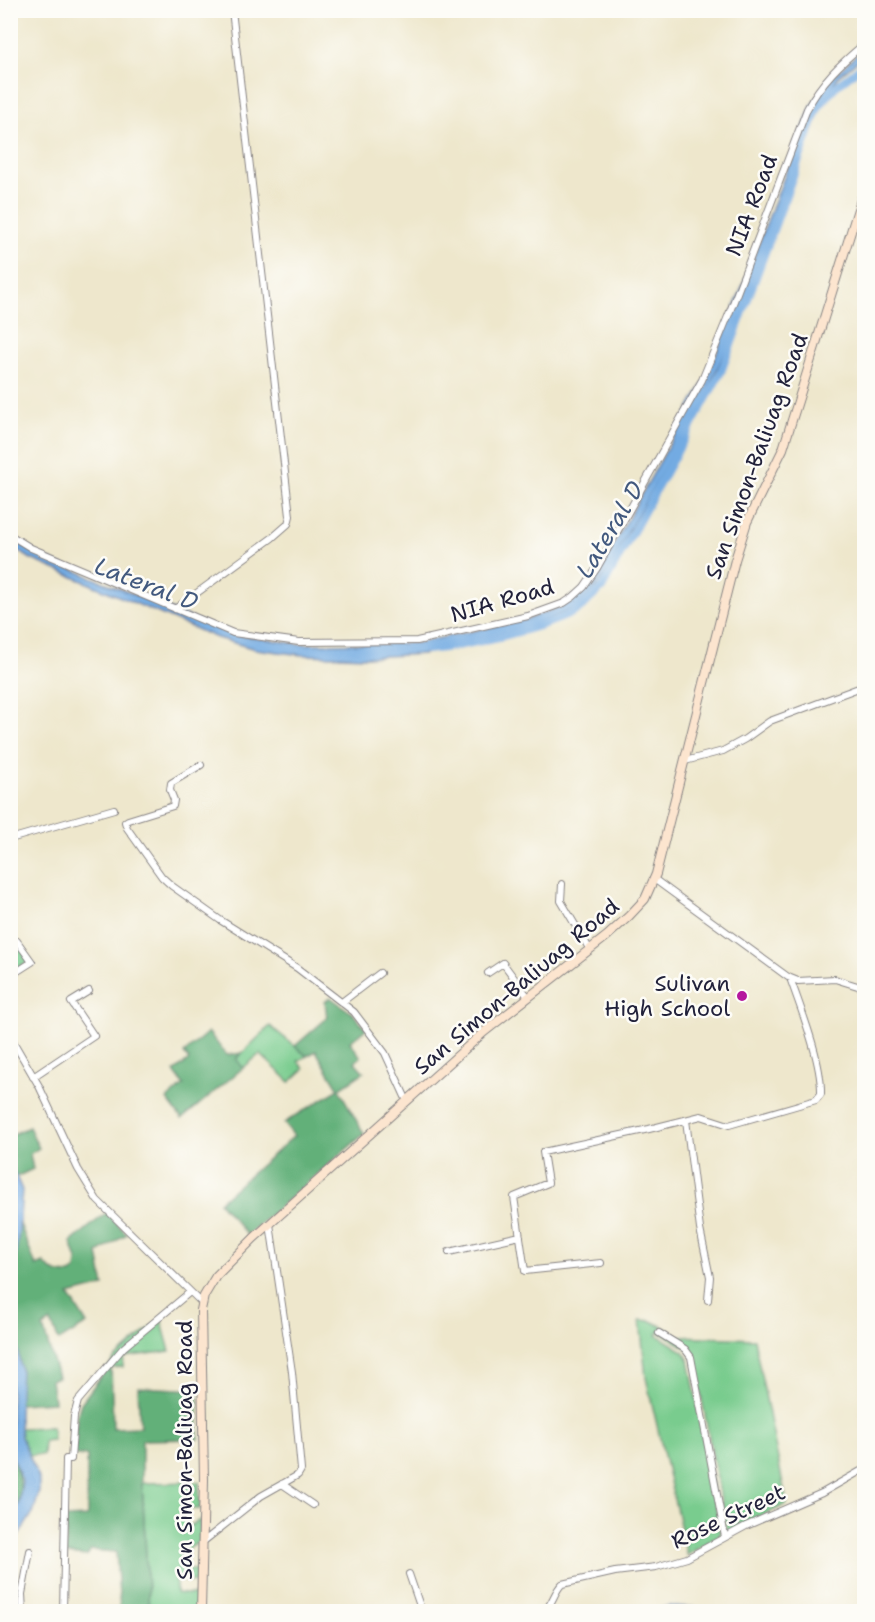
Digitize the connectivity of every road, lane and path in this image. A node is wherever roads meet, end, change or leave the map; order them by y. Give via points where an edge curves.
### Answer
1 (232, 10) edge
2 (864, 44) edge
3 (864, 190) edge
4 (10, 535) edge
5 (175, 609) junction
6 (864, 686) edge
7 (685, 760) junction
8 (201, 765) dead end
9 (114, 809) dead end
10 (10, 839) edge
11 (654, 879) junction
12 (562, 884) dead end
13 (17, 941) dead end
14 (590, 950) junction
15 (380, 973) dead end
16 (488, 973) dead end
17 (10, 976) edge
18 (790, 978) junction
19 (864, 988) edge
20 (89, 991) dead end
21 (528, 998) junction
22 (342, 1002) junction
23 (10, 1036) edge
24 (33, 1077) junction
25 (407, 1101) junction
26 (686, 1120) junction
27 (270, 1224) junction
28 (520, 1236) junction
29 (449, 1252) dead end
30 (601, 1263) dead end
31 (190, 1292) junction
32 (708, 1300) dead end
33 (203, 1304) junction
34 (659, 1334) dead end
35 (864, 1469) edge
36 (282, 1484) junction
37 (313, 1505) dead end
38 (725, 1537) junction
39 (204, 1541) junction
40 (30, 1551) dead end
41 (409, 1574) dead end
42 (23, 1611) edge
43 (63, 1611) edge
44 (201, 1611) edge
45 (422, 1611) edge
46 (544, 1611) edge

1 - 5 street via 290,516 288,524 272,538
2 - 5 street, NIA Road via 836,68 807,109 702,380 597,568 573,597 528,616 417,641 309,642 264,638 233,633
3 - 7 main road, San Simon-Baliuag Road via 783,449 747,522 735,560
4 - 5 street, NIA Road via 31,548
6 - 7 street via 770,721 723,751
7 - 11 main road, San Simon-Baliuag Road
8 - 22 street via 171,783 172,806 128,820 127,828 172,886
9 - 10 street
11 - 14 main road, San Simon-Baliuag Road via 645,899
11 - 18 street
12 - 14 street via 561,901
13 - 17 street via 32,962
14 - 21 main road, San Simon-Baliuag Road
15 - 22 street
16 - 21 street via 503,963
18 - 19 street via 835,979
18 - 26 street via 819,1073 819,1097 729,1125 701,1116
20 - 24 street via 71,1002 94,1036
21 - 25 main road, San Simon-Baliuag Road
22 - 25 street via 381,1047
23 - 24 street
24 - 31 street via 97,1200
25 - 27 main road, San Simon-Baliuag Road
26 - 28 street via 543,1152 548,1183 514,1197
26 - 32 street via 710,1277
27 - 33 main road, San Simon-Baliuag Road via 216,1276
27 - 36 street via 301,1463 298,1475
28 - 29 street
28 - 30 street via 525,1271
31 - 33 street
31 - 43 street via 123,1348 78,1401 71,1459 66,1459
33 - 39 main road, San Simon-Baliuag Road
34 - 38 street via 691,1357
35 - 38 street, Rose Street via 822,1493
36 - 37 street
36 - 39 street
38 - 46 street, Rose Street via 687,1558 656,1567 562,1584
39 - 44 main road, San Simon-Baliuag Road
40 - 42 street
41 - 45 street

